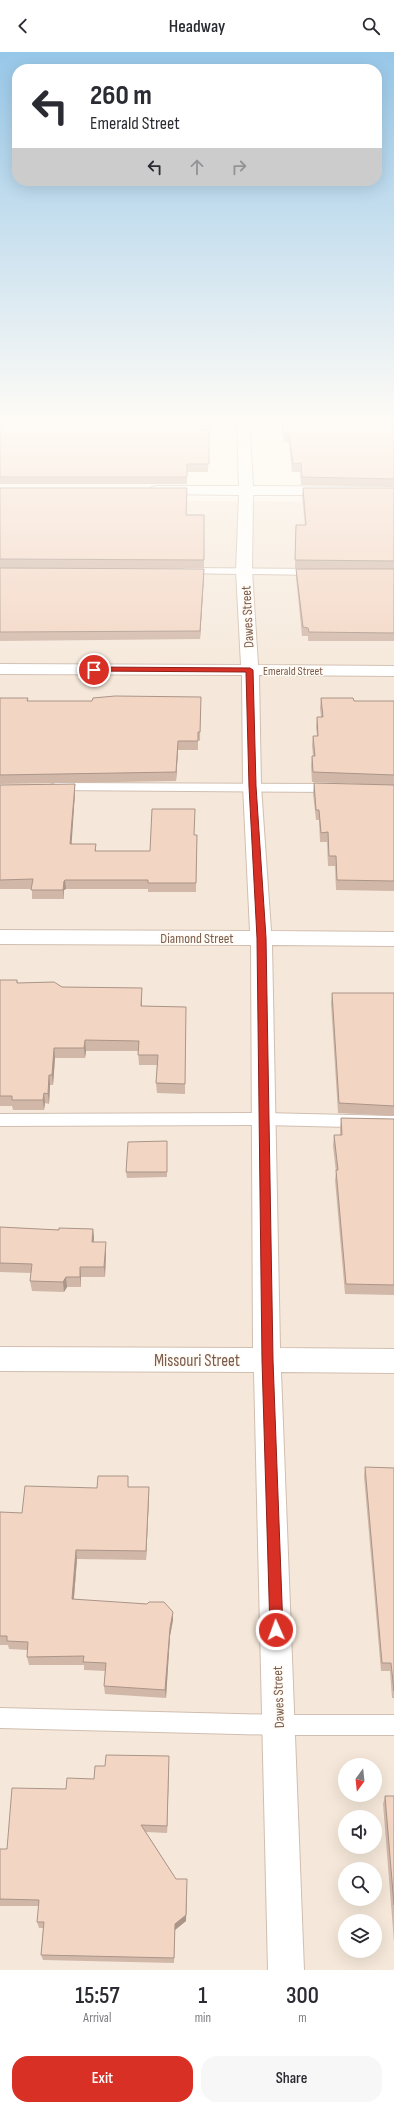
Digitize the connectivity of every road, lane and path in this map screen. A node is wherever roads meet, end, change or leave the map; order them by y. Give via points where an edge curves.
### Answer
1 (246, 506) edge
2 (173, 571) edge
3 (244, 571) junction
4 (323, 572) edge
5 (0, 669) edge
6 (250, 670) junction
7 (394, 671) edge
8 (252, 786) junction
9 (47, 788) edge
10 (347, 788) edge
11 (0, 937) edge
12 (261, 938) junction
13 (394, 939) edge
14 (263, 1119) junction
15 (0, 1120) edge
16 (394, 1122) edge
17 (0, 1359) edge
18 (267, 1360) junction
19 (394, 1361) edge
20 (0, 1718) edge
21 (279, 1725) junction
22 (394, 1725) edge
23 (286, 1970) edge

1 - 3 street, Dawes Street
2 - 3 lane
3 - 4 lane
3 - 6 street, Dawes Street
5 - 6 street, Emerald Street
6 - 7 street, Emerald Street
6 - 8 street, Dawes Street
8 - 9 lane
8 - 10 lane
8 - 12 street, Dawes Street
11 - 12 street, Diamond Street
12 - 13 street, Diamond Street
12 - 14 street, Dawes Street
14 - 15 lane
14 - 16 lane
14 - 18 street, Dawes Street
17 - 18 street, Missouri Street
18 - 19 street, Missouri Street
18 - 21 street, Dawes Street
20 - 21 lane
21 - 22 lane
21 - 23 street, Dawes Street

